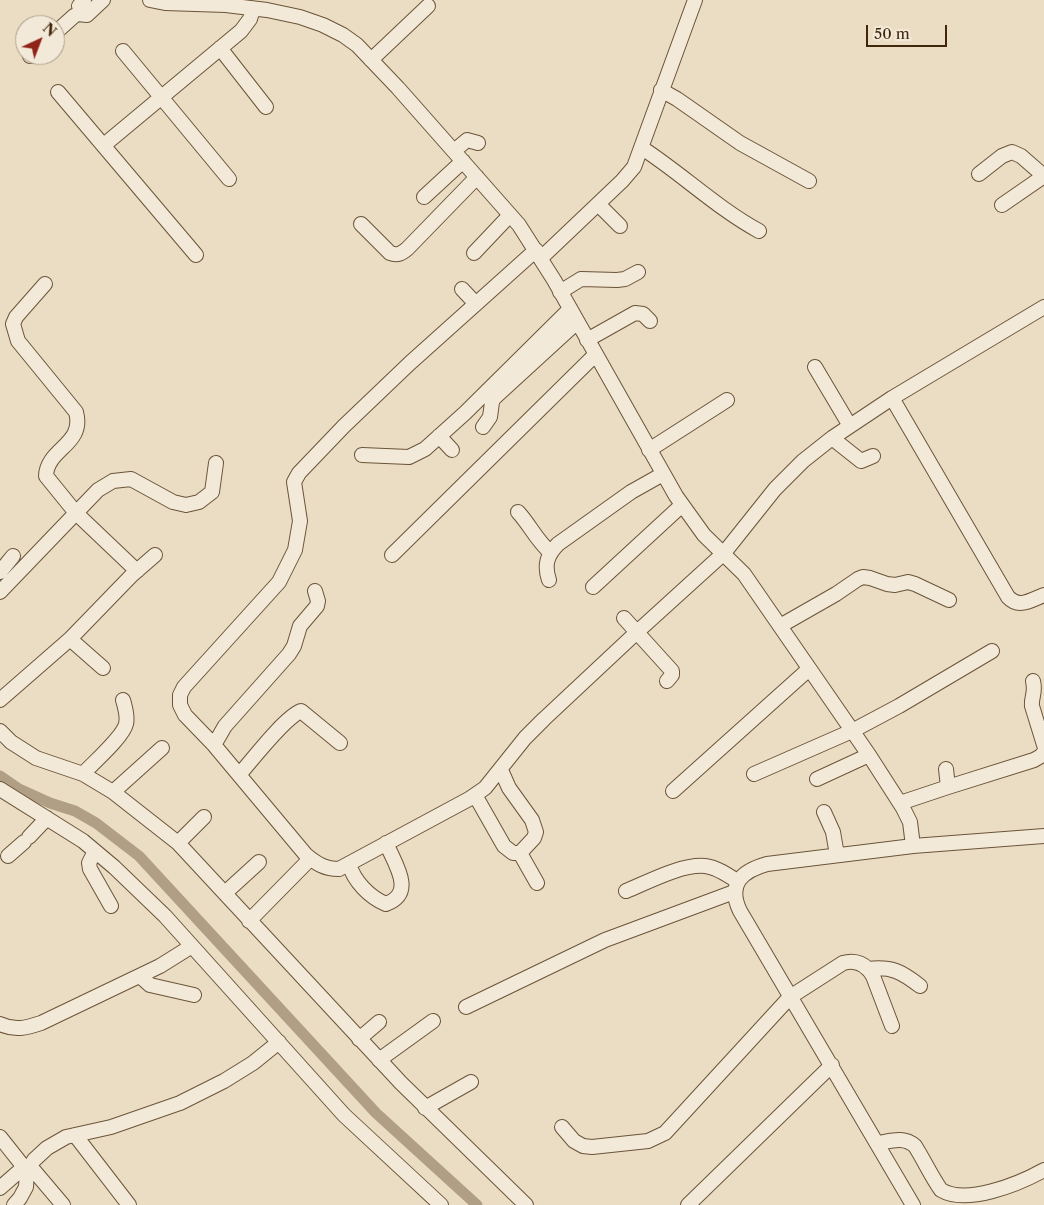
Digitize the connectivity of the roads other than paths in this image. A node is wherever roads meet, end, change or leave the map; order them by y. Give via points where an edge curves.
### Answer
1 (103, 0) edge
2 (150, 0) edge
3 (695, 0) edge
4 (428, 6) dead end
5 (253, 9) junction
6 (65, 24) edge
7 (220, 48) junction
8 (123, 51) dead end
9 (371, 60) junction
10 (661, 90) junction
11 (58, 92) dead end
12 (162, 97) junction
13 (266, 107) dead end
14 (478, 143) dead end
15 (104, 145) junction
16 (642, 148) junction
17 (458, 156) junction
18 (979, 174) dead end
19 (477, 177) junction
20 (229, 179) dead end
21 (809, 181) dead end
22 (424, 196) dead end
23 (598, 204) junction
24 (1002, 205) dead end
25 (510, 215) junction
26 (362, 224) dead end
27 (620, 226) dead end
28 (759, 231) dead end
29 (474, 253) dead end
30 (538, 254) junction
31 (196, 255) dead end
32 (638, 272) dead end
33 (45, 284) dead end
34 (462, 289) dead end
35 (560, 292) junction
36 (476, 304) junction
37 (1044, 307) edge
38 (574, 316) junction
39 (650, 321) dead end
40 (587, 340) junction
41 (595, 355) junction
42 (815, 367) dead end
43 (892, 398) junction
44 (727, 400) dead end
45 (850, 426) junction
46 (483, 427) dead end
47 (439, 436) junction
48 (832, 438) junction
49 (452, 450) dead end
50 (649, 450) junction
51 (362, 455) dead end
52 (873, 456) dead end
53 (216, 463) dead end
54 (663, 474) junction
55 (682, 505) junction
56 (76, 512) junction
57 (518, 512) dead end
58 (551, 552) junction
59 (724, 553) junction
60 (155, 555) dead end
61 (392, 555) dead end
62 (13, 556) dead end
63 (137, 571) junction
64 (0, 572) edge
65 (549, 580) dead end
66 (593, 586) dead end
67 (315, 591) dead end
68 (0, 592) edge
69 (1044, 595) edge
70 (948, 600) dead end
71 (624, 618) dead end
72 (780, 626) junction
73 (637, 632) junction
74 (70, 638) junction
75 (992, 651) dead end
76 (103, 668) dead end
77 (809, 669) junction
78 (667, 681) dead end
79 (1033, 681) dead end
80 (0, 700) edge
81 (123, 700) dead end
82 (0, 731) edge
83 (852, 731) junction
84 (340, 743) dead end
85 (214, 745) junction
86 (1044, 745) edge
87 (162, 748) dead end
88 (1044, 752) edge
89 (869, 755) junction
90 (946, 769) dead end
91 (501, 770) junction
92 (83, 774) junction
93 (239, 774) junction
94 (754, 774) dead end
95 (818, 779) dead end
96 (948, 787) junction
97 (0, 789) edge
98 (673, 790) dead end
99 (113, 792) junction
100 (475, 795) junction
101 (900, 804) junction
102 (824, 812) dead end
103 (204, 816) dead end
104 (47, 818) junction
105 (1044, 836) edge
106 (178, 843) junction
107 (386, 843) junction
108 (913, 846) junction
109 (95, 851) junction
110 (520, 853) junction
111 (837, 855) junction
112 (8, 856) dead end
113 (310, 859) junction
114 (259, 862) dead end
115 (348, 864) junction
116 (537, 883) dead end
117 (736, 886) junction
118 (626, 891) dead end
119 (224, 893) junction
120 (111, 906) dead end
121 (249, 921) junction
122 (192, 946) junction
123 (868, 969) junction
124 (140, 976) junction
125 (920, 986) dead end
126 (194, 995) dead end
127 (790, 997) junction
128 (466, 1007) dead end
129 (380, 1022) dead end
130 (433, 1022) dead end
131 (0, 1024) edge
132 (892, 1026) dead end
133 (359, 1038) junction
134 (279, 1042) junction
135 (379, 1060) junction
136 (832, 1065) junction
137 (471, 1082) dead end
138 (425, 1108) junction
139 (562, 1127) dead end
140 (75, 1135) junction
141 (0, 1137) edge
142 (878, 1143) junction
143 (27, 1168) junction
144 (1044, 1170) edge
145 (0, 1188) edge
146 (14, 1205) edge
147 (63, 1205) edge
148 (129, 1205) edge
149 (441, 1205) edge
150 (526, 1205) edge
151 (688, 1205) edge
152 (914, 1205) edge

1 - 6 street via 87,15 78,14
2 - 5 street
3 - 10 street
4 - 9 street
5 - 7 street via 246,26
5 - 9 street via 300,17 322,25 357,45
7 - 12 street
7 - 13 street
8 - 12 street
9 - 17 street
10 - 16 street
10 - 21 street via 740,142
11 - 15 street
12 - 15 street
12 - 20 street
14 - 17 street via 467,140
15 - 31 street
16 - 23 street via 629,174
16 - 28 street
17 - 19 street
17 - 22 street
18 - 24 street via 1012,152 1044,176
19 - 25 street
19 - 26 street via 400,254 390,253
23 - 27 street
23 - 30 street
25 - 29 street
25 - 30 street
30 - 35 street
30 - 36 street
32 - 35 street via 617,280 580,279
33 - 56 street via 12,324 18,341 76,412 78,419 72,439 48,463 46,476
34 - 36 street
35 - 38 street
36 - 85 street via 344,426 299,473 294,482 300,521 295,550 279,582 180,695 185,715
37 - 43 street
38 - 40 street
38 - 46 street via 494,398 490,417
38 - 47 street
39 - 40 street via 635,313
40 - 41 street
41 - 50 street
41 - 61 street
42 - 45 street
43 - 45 street
43 - 69 street via 1008,597 1023,604
44 - 50 street
45 - 48 street
47 - 49 street
47 - 51 street via 425,449 409,457
48 - 52 street via 861,461
48 - 59 street via 803,461
50 - 54 street
53 - 56 street via 212,492 199,502 186,505 173,502 130,480 113,481 98,490
54 - 55 street
54 - 58 street via 631,492
55 - 59 street via 704,535
55 - 66 street
56 - 63 street
56 - 68 street
57 - 58 street
58 - 65 street via 546,565
59 - 72 street via 744,574
59 - 73 street
60 - 63 street
62 - 64 street
63 - 74 street
67 - 85 street via 317,606 300,626 289,654 225,726
70 - 72 street via 908,582 895,585 863,577
71 - 73 street
72 - 77 street
73 - 78 street via 672,671
73 - 91 street via 525,738
74 - 76 street
74 - 80 street
75 - 83 street
77 - 83 street
77 - 98 street
79 - 86 street via 1032,706
81 - 92 street via 126,726
82 - 92 street via 36,758
83 - 89 street
83 - 94 street
84 - 93 street via 301,711 291,717
85 - 93 street
87 - 99 street
88 - 96 street via 1034,760
89 - 95 street
89 - 101 street
90 - 96 street
91 - 100 street
91 - 110 street via 536,832
92 - 99 street
93 - 113 street
96 - 101 street
97 - 104 street
99 - 106 street
100 - 107 street
100 - 110 street via 504,846
101 - 108 street via 910,822
102 - 111 street via 833,832
103 - 106 street
104 - 109 street
104 - 112 street
105 - 108 street
106 - 119 street
107 - 115 street
107 - 115 street via 403,882 402,890 392,902 386,904 376,900 351,873
108 - 111 street
109 - 120 street via 89,863 90,869
109 - 122 street via 165,916
110 - 116 street
111 - 117 street via 767,864 751,871
113 - 115 street via 328,869 339,869
113 - 121 street
114 - 119 street
117 - 118 street via 706,866 675,871
117 - 127 street via 736,904
117 - 128 street via 605,940
119 - 121 street
121 - 133 street
122 - 124 street
122 - 134 street
123 - 125 street via 899,971
123 - 127 street via 858,962 843,963
123 - 132 street
124 - 126 street via 150,985
124 - 131 street via 42,1023 22,1029
127 - 136 street
127 - 139 street via 665,1133 648,1141 592,1147 574,1141
129 - 133 street
130 - 135 street
133 - 135 street
134 - 140 street via 224,1081 180,1103
134 - 149 street via 344,1115
135 - 138 street
136 - 142 street
136 - 151 street
137 - 138 street
138 - 150 street
140 - 143 street via 46,1148
140 - 148 street
141 - 143 street
142 - 144 street via 910,1141 941,1190 963,1204 976,1204 996,1197
142 - 152 street
143 - 145 street
143 - 146 street via 26,1187
143 - 147 street

